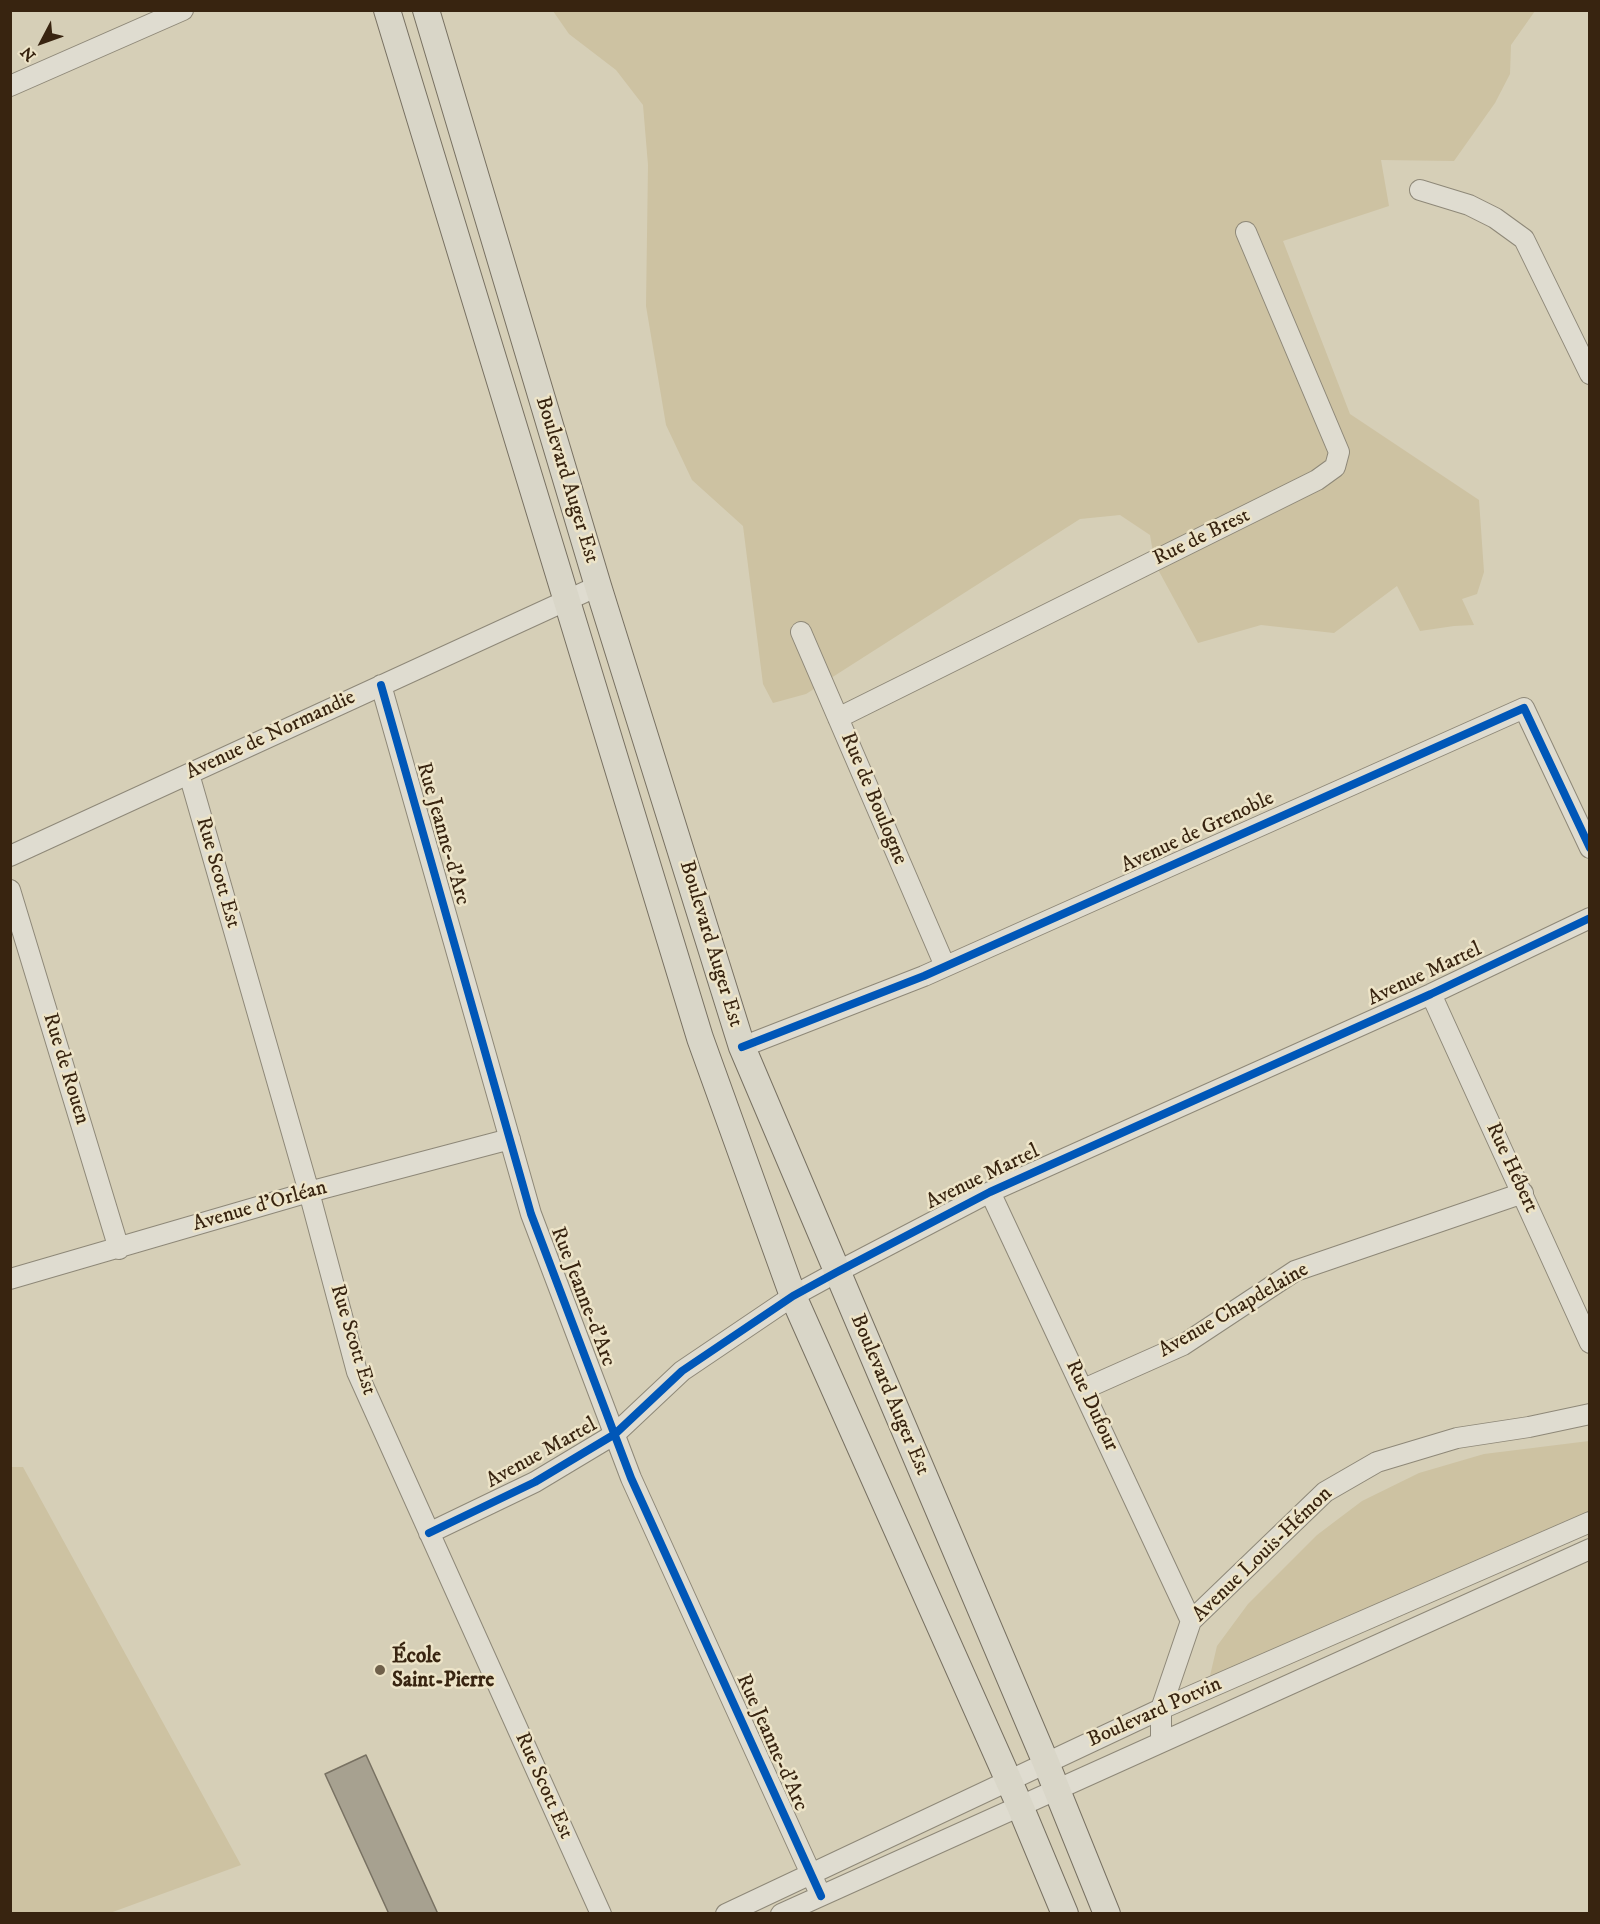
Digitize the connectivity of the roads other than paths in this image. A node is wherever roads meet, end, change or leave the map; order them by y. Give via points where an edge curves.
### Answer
1 (183, 10) edge
2 (387, 10) edge
3 (426, 10) edge
4 (10, 86) edge
5 (1420, 190) dead end
6 (1246, 232) dead end
7 (1590, 374) edge
8 (598, 586) junction
9 (565, 599) junction
10 (801, 632) dead end
11 (381, 685) junction
12 (838, 718) junction
13 (189, 774) junction
14 (1590, 848) edge
15 (10, 856) edge
16 (10, 890) edge
17 (1590, 918) edge
18 (945, 966) junction
19 (1431, 994) junction
20 (742, 1047) junction
21 (510, 1139) junction
22 (309, 1192) junction
23 (990, 1192) junction
24 (1523, 1193) junction
25 (119, 1249) junction
26 (837, 1272) junction
27 (10, 1279) edge
28 (793, 1296) junction
29 (1590, 1343) edge
30 (1084, 1389) junction
31 (1590, 1414) edge
32 (615, 1434) junction
33 (1590, 1522) edge
34 (429, 1533) junction
35 (1590, 1549) edge
36 (1448, 1584) junction
37 (1459, 1608) junction
38 (1191, 1621) junction
39 (1161, 1709) junction
40 (1161, 1742) junction
41 (1046, 1763) junction
42 (1008, 1781) junction
43 (1056, 1790) junction
44 (1020, 1806) junction
45 (812, 1875) junction
46 (821, 1896) junction
47 (601, 1914) edge
48 (726, 1914) edge
49 (782, 1914) edge
50 (1065, 1914) edge
51 (1107, 1914) edge

1 - 4 street
2 - 9 main road, Boulevard Auger Est
3 - 8 main road, Boulevard Auger Est
5 - 7 street via 1469,205 1524,239
6 - 12 street, Rue de Brest via 1339,452 1335,467 1317,480
8 - 9 street, Avenue de Normandie
8 - 20 main road, Boulevard Auger Est
9 - 11 street, Avenue de Normandie
9 - 28 main road, Boulevard Auger Est via 700,1038
10 - 12 street, Rue de Boulogne
11 - 13 street, Avenue de Normandie
11 - 21 street, Rue Jeanne-d'Arc
12 - 18 street, Rue de Boulogne
13 - 15 street, Avenue de Normandie
13 - 22 street, Rue Scott Est
14 - 18 street, Avenue de Grenoble via 1524,708
16 - 25 street, Rue de Rouen
17 - 19 street, Avenue Martel
18 - 20 street, Avenue de Grenoble
19 - 23 street, Avenue Martel
19 - 24 street, Rue Hébert
20 - 26 main road, Boulevard Auger Est
21 - 22 street, Avenue d'Orléan
21 - 32 street, Rue Jeanne-d'Arc via 531,1214
22 - 25 street, Avenue d'Orléan
22 - 34 street, Rue Scott Est via 357,1372
23 - 26 street, Avenue Martel
23 - 30 street, Rue Dufour
24 - 29 street, Rue Hébert
24 - 30 street, Avenue Chapdelaine via 1295,1270 1183,1345
25 - 27 street, Avenue d'Orléan
26 - 28 street, Avenue Martel
26 - 41 main road, Boulevard Auger Est
28 - 32 street, Avenue Martel via 682,1371
28 - 42 main road, Boulevard Auger Est
30 - 38 street, Rue Dufour
31 - 38 street, Avenue Louis-Hémon via 1457,1438 1377,1462 1325,1492
32 - 34 street, Avenue Martel via 535,1482
32 - 45 street, Rue Jeanne-d'Arc via 631,1478
33 - 36 street, Boulevard Potvin
34 - 47 street, Rue Scott Est
35 - 37 street, Boulevard Potvin
36 - 37 street
36 - 39 street, Boulevard Potvin
37 - 40 street, Boulevard Potvin
38 - 39 street, Avenue Louis-Hémon
39 - 40 street, Avenue Louis-Hémon
39 - 41 street, Boulevard Potvin
40 - 43 street, Boulevard Potvin
41 - 42 street, Boulevard Potvin
41 - 43 main road, Boulevard Auger Est
42 - 44 main road, Boulevard Auger Est
42 - 45 street, Boulevard Potvin
43 - 44 street, Boulevard Potvin
43 - 51 main road, Boulevard Auger Est
44 - 46 street, Boulevard Potvin
44 - 50 main road, Boulevard Auger Est
45 - 46 street, Rue Jeanne-d'Arc
45 - 48 street, Boulevard Potvin
46 - 49 street, Boulevard Potvin

